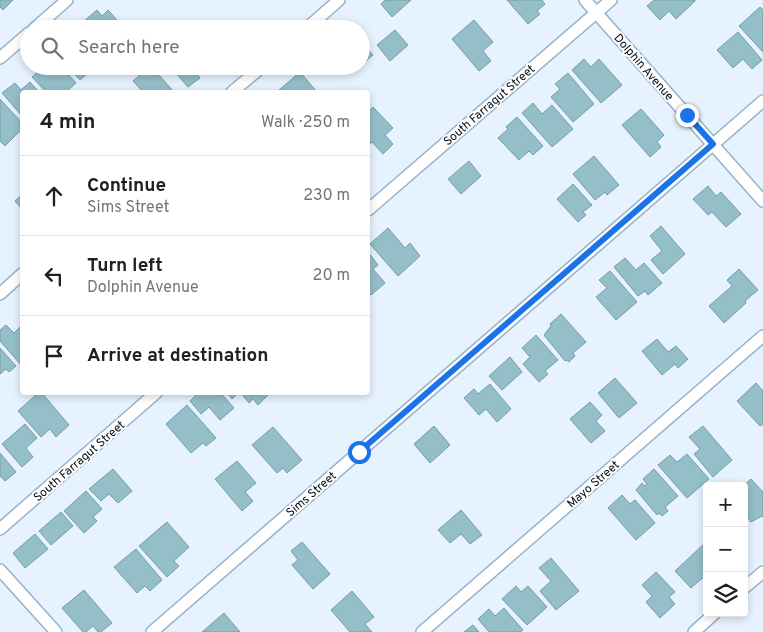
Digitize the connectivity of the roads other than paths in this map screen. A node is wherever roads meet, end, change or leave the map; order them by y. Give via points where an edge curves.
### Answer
1 (67, 0) edge
2 (339, 0) edge
3 (585, 0) edge
4 (610, 0) edge
5 (596, 12) junction
6 (44, 20) edge
7 (316, 20) edge
8 (20, 41) edge
9 (0, 58) edge
10 (252, 75) edge
11 (234, 90) edge
12 (763, 101) edge
13 (713, 144) junction
14 (763, 201) edge
15 (370, 208) edge
16 (20, 276) edge
17 (0, 294) edge
18 (763, 336) edge
19 (154, 395) edge
20 (0, 529) edge
21 (0, 570) edge
22 (763, 572) edge
23 (748, 585) edge
24 (711, 617) edge
25 (56, 632) edge
26 (152, 632) edge
27 (422, 632) edge
28 (694, 632) edge

1 - 6 street
2 - 7 street
3 - 5 street, Dolphin Avenue
4 - 5 street, South Farragut Street
5 - 13 street, Dolphin Avenue
5 - 15 street, South Farragut Street
8 - 9 street
10 - 11 street
12 - 13 street, Sims Street
13 - 14 street, Dolphin Avenue
13 - 26 street, Sims Street
16 - 17 street
18 - 27 street, Mayo Street
19 - 20 street, South Farragut Street
21 - 25 street
22 - 23 street
24 - 28 street

